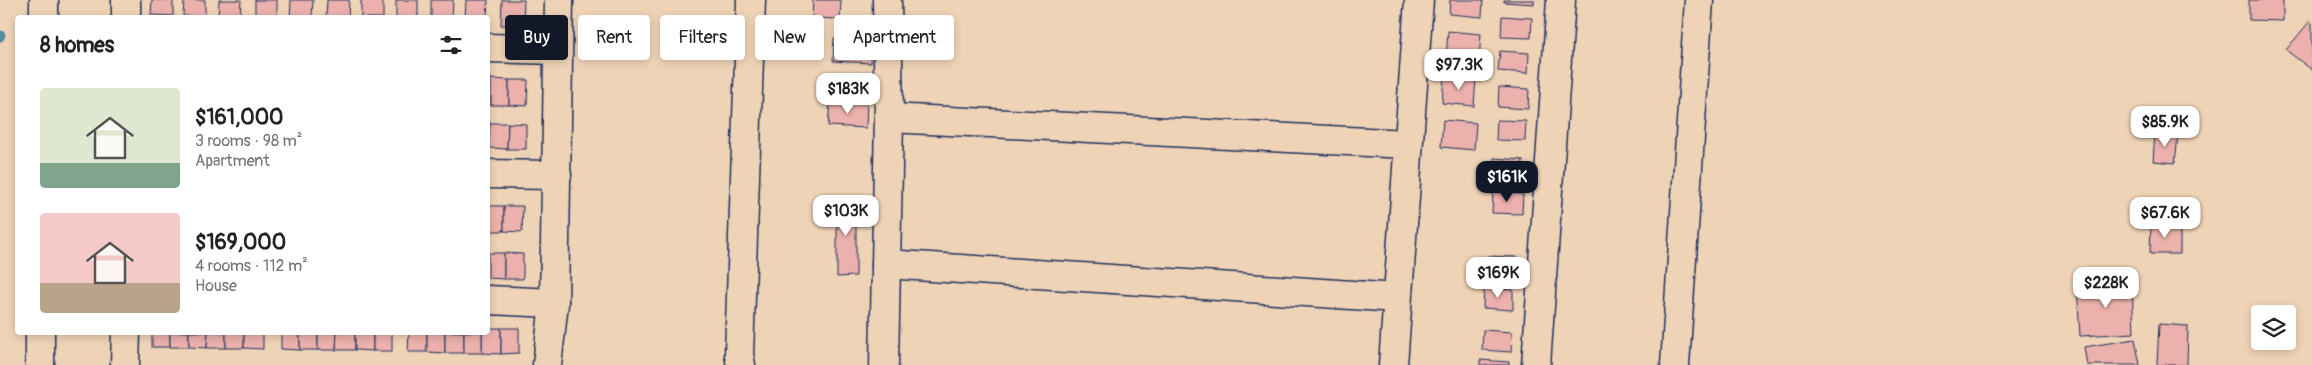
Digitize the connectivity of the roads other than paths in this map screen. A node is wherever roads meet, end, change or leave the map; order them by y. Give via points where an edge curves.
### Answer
1 (44, 0) edge
2 (126, 0) edge
3 (559, 0) edge
4 (750, 0) edge
5 (887, 0) edge
6 (1419, 0) edge
7 (1561, 0) edge
8 (1699, 0) edge
9 (44, 15) edge
10 (126, 15) edge
11 (558, 15) edge
12 (490, 48) edge
13 (505, 48) edge
14 (557, 60) edge
15 (889, 118) junction
16 (1407, 144) junction
17 (490, 174) edge
18 (557, 175) junction
19 (886, 264) junction
20 (1397, 298) junction
21 (490, 300) edge
22 (554, 303) junction
23 (40, 335) edge
24 (126, 335) edge
25 (40, 365) edge
26 (125, 365) edge
27 (547, 365) edge
28 (741, 365) edge
29 (884, 365) edge
30 (1393, 365) edge
31 (1536, 365) edge
32 (1675, 365) edge

1 - 9 street
2 - 10 street
3 - 11 street
4 - 28 street
5 - 15 street
6 - 16 street
7 - 31 street
8 - 32 street
12 - 13 street
14 - 18 street
15 - 16 street
15 - 19 street
16 - 20 street
17 - 18 street
18 - 22 street
19 - 20 street
19 - 29 street
20 - 30 street
21 - 22 street
22 - 27 street
23 - 25 street
24 - 26 street

